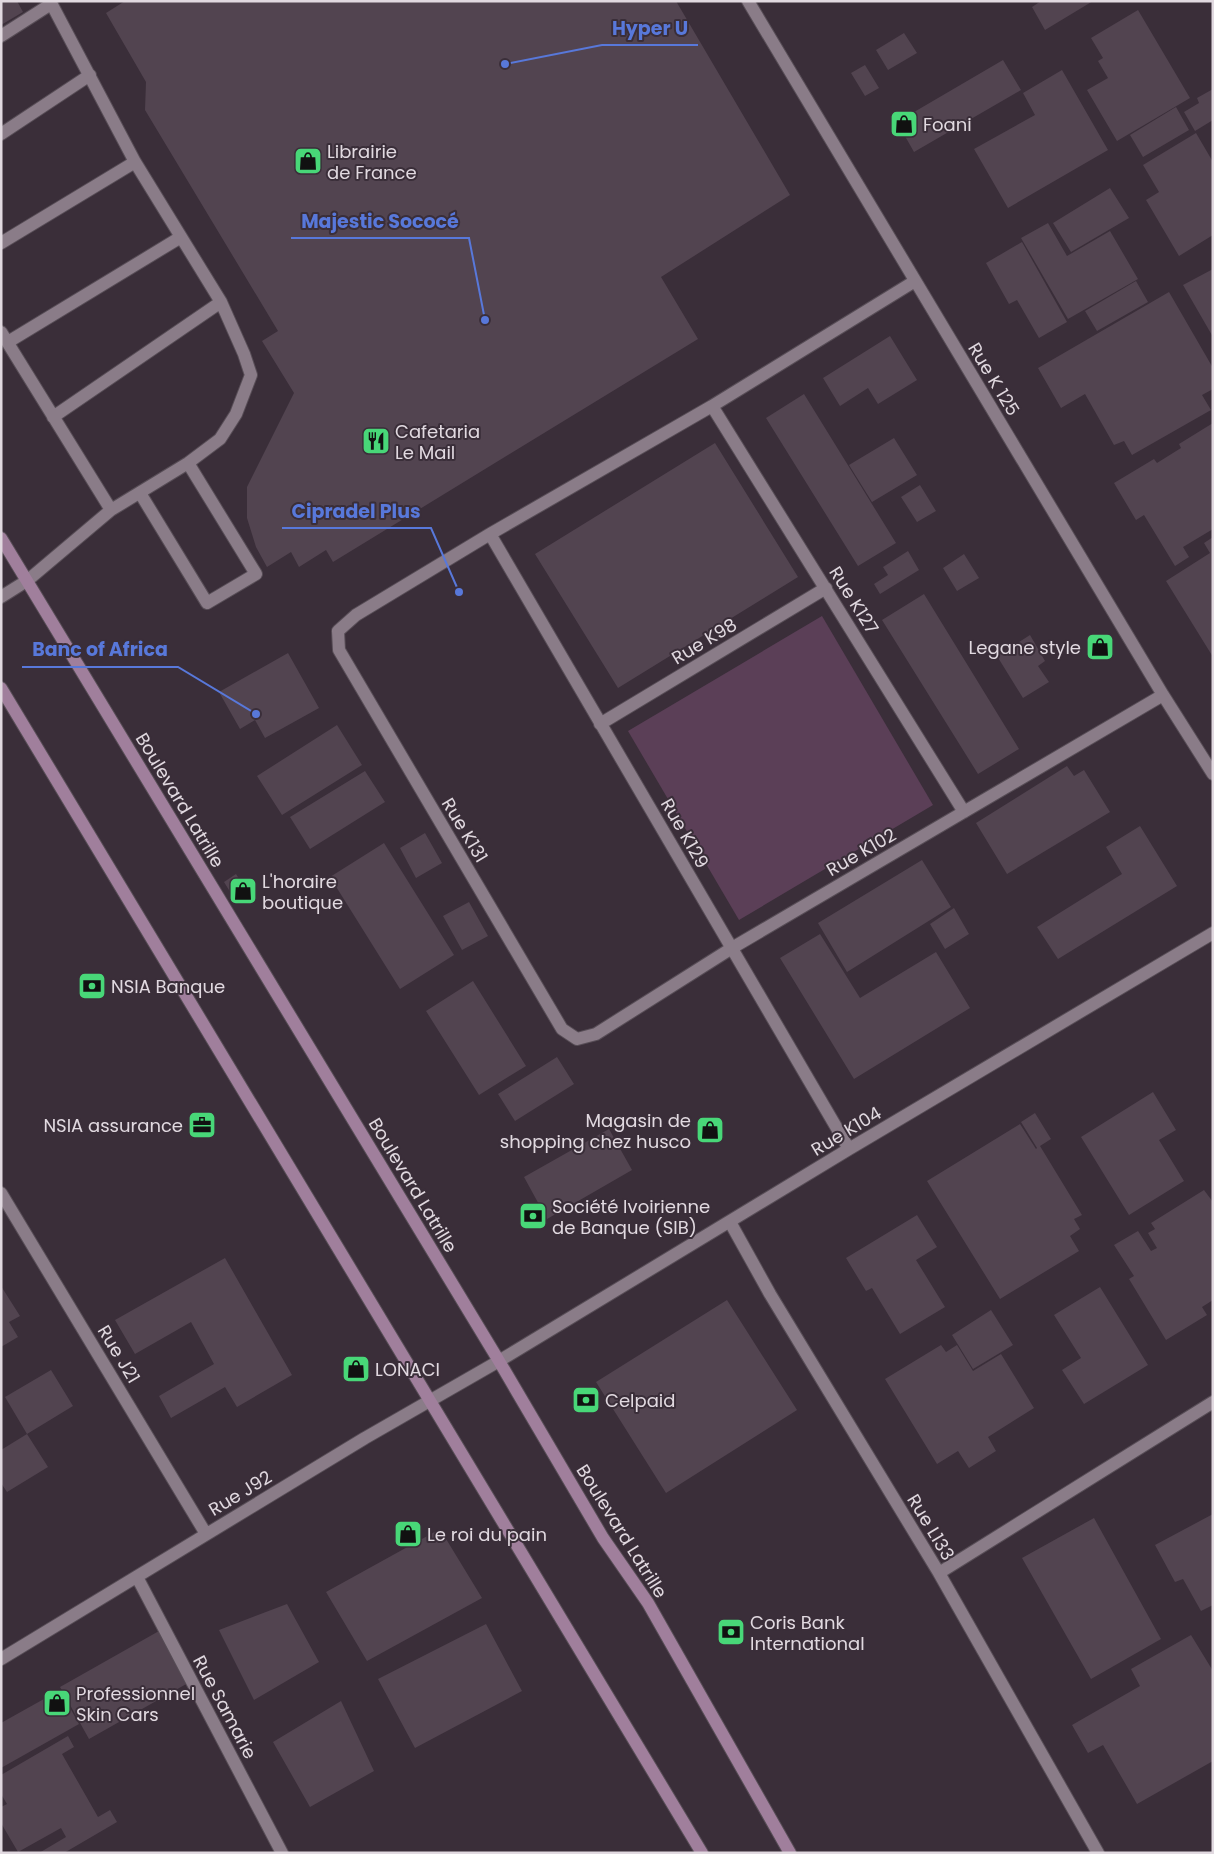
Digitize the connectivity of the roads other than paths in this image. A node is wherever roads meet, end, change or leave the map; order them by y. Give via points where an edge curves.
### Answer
1 (748, 1) edge
2 (50, 3) edge
3 (1, 36) edge
4 (90, 76) junction
5 (1, 134) edge
6 (135, 162) junction
7 (181, 236) junction
8 (1, 243) edge
9 (915, 281) junction
10 (221, 302) junction
11 (4, 337) edge
12 (712, 406) junction
13 (53, 417) junction
14 (188, 463) junction
15 (140, 493) junction
16 (111, 510) junction
17 (490, 534) junction
18 (1, 538) edge
19 (28, 580) junction
20 (826, 588) junction
21 (1, 597) edge
22 (1, 688) edge
23 (1163, 695) junction
24 (600, 724) junction
25 (1213, 774) edge
26 (964, 812) junction
27 (1213, 933) edge
28 (732, 948) junction
29 (577, 1039) joint
30 (849, 1149) junction
31 (1, 1193) edge
32 (730, 1222) junction
33 (499, 1362) junction
34 (430, 1402) junction
35 (1213, 1402) edge
36 (206, 1534) junction
37 (939, 1574) junction
38 (137, 1577) junction
39 (1, 1659) edge
40 (282, 1853) edge
41 (702, 1853) edge
42 (790, 1853) edge
43 (1098, 1853) edge

1 - 9 street, Rue K 125
2 - 3 street
2 - 4 street
4 - 5 street
4 - 6 street
6 - 7 street
6 - 8 street
7 - 10 street
7 - 11 street
9 - 12 street
9 - 23 street, Rue K 125
10 - 13 street
10 - 14 street via 251,375 236,414 220,439
11 - 13 street
12 - 17 street
12 - 20 street, Rue K127
13 - 16 street
14 - 15 street
14 - 15 street via 256,574 207,603
15 - 16 street
16 - 19 street
17 - 24 street, Rue K129
17 - 29 street, Rue K131 via 356,615 338,631 339,650 562,1029
18 - 19 main road, Boulevard Latrille
19 - 21 street
19 - 33 main road, Boulevard Latrille
20 - 24 street, Rue K98
20 - 26 street, Rue K127
22 - 34 main road
23 - 25 street, Rue K 125
23 - 26 street, Rue K102
24 - 28 street, Rue K129
26 - 28 street, Rue K102
27 - 30 street, Rue K104
28 - 29 street, Rue K102 via 596,1034
28 - 30 street, Rue K129
30 - 32 street, Rue K104
31 - 36 street, Rue J21
32 - 33 street, Rue K104
32 - 37 street, Rue L133
33 - 34 street, Rue J92
33 - 42 main road, Boulevard Latrille via 603,1538 648,1603
34 - 36 street, Rue J92
34 - 41 main road
35 - 37 street
36 - 38 street, Rue J92
37 - 43 street, Rue L133
38 - 39 street, Rue J92
38 - 40 street, Rue Samarie

